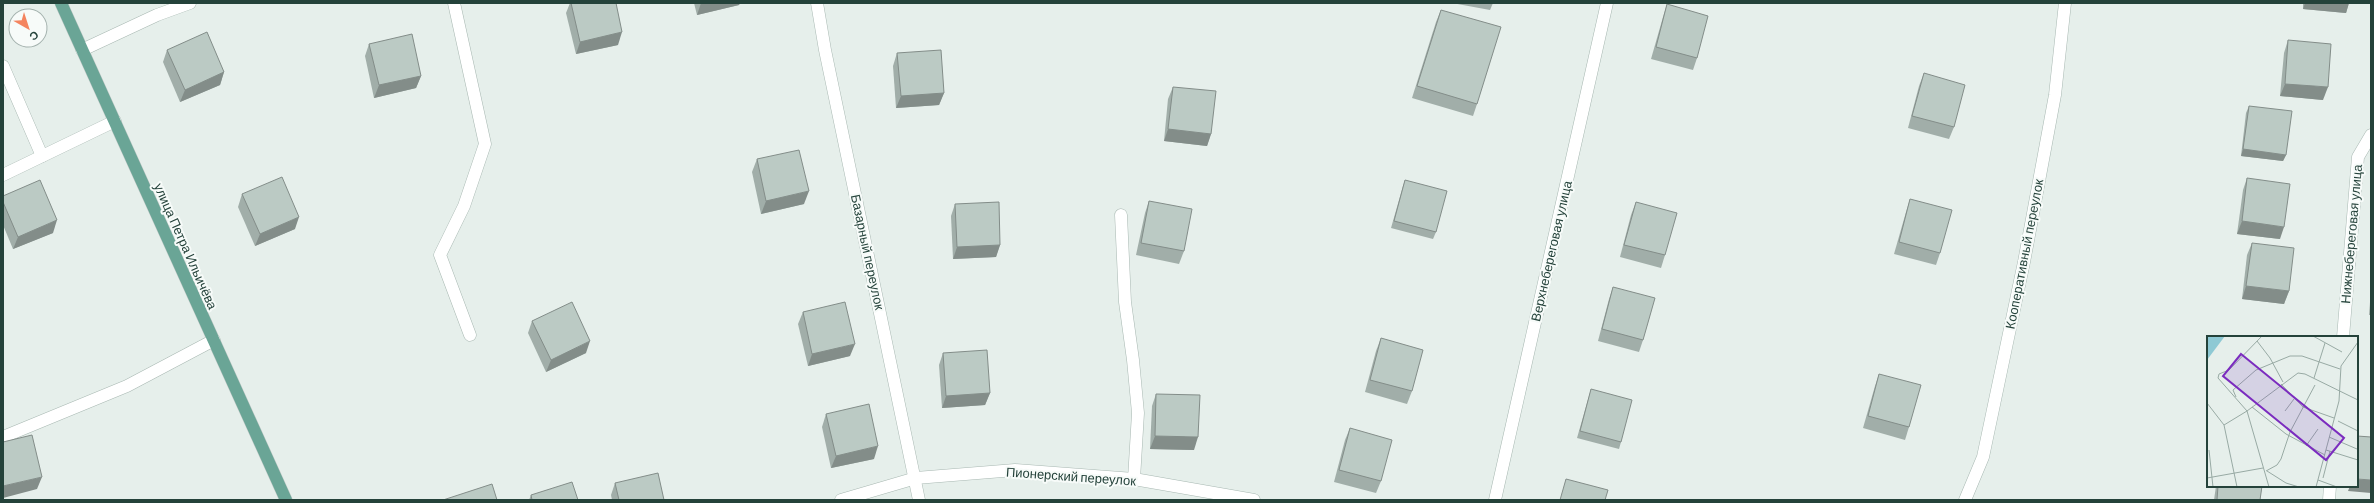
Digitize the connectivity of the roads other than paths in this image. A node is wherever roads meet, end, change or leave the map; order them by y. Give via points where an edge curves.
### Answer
1 (61, 3) edge
2 (190, 3) edge
3 (454, 3) edge
4 (817, 3) edge
5 (1607, 3) edge
6 (2065, 3) edge
7 (82, 50) junction
8 (3, 66) edge
9 (115, 121) junction
10 (2371, 135) edge
11 (42, 156) junction
12 (3, 175) edge
13 (1120, 215) dead end
14 (470, 335) dead end
15 (2343, 336) edge
16 (214, 340) junction
17 (3, 437) edge
18 (916, 478) junction
19 (1134, 479) junction
20 (2330, 487) edge
21 (286, 500) edge
22 (841, 500) edge
23 (920, 500) edge
24 (1254, 500) edge
25 (1495, 500) edge
26 (1965, 500) edge
27 (2329, 500) edge

1 - 7 main road, улица Петра Ильичёва
2 - 7 street via 157,15
3 - 14 street via 485,144 464,206 440,255
4 - 18 street, Базарный переулок
5 - 25 street, Верхнебереговая улица
6 - 26 street, Кооперативный переулок via 2055,95 2024,262 1983,458
7 - 9 main road, улица Петра Ильичёва
8 - 11 street
9 - 11 street
9 - 16 main road, улица Петра Ильичёва
10 - 15 street, Нижнебереговая улица via 2358,157
11 - 12 street
13 - 19 street via 1125,302 1138,413
16 - 17 street via 127,386
16 - 21 main road, улица Петра Ильичёва
18 - 19 street, Пионерский переулок via 1015,470
18 - 22 street, Пионерский переулок
18 - 23 street, Базарный переулок
19 - 24 street, Пионерский переулок
20 - 27 street

